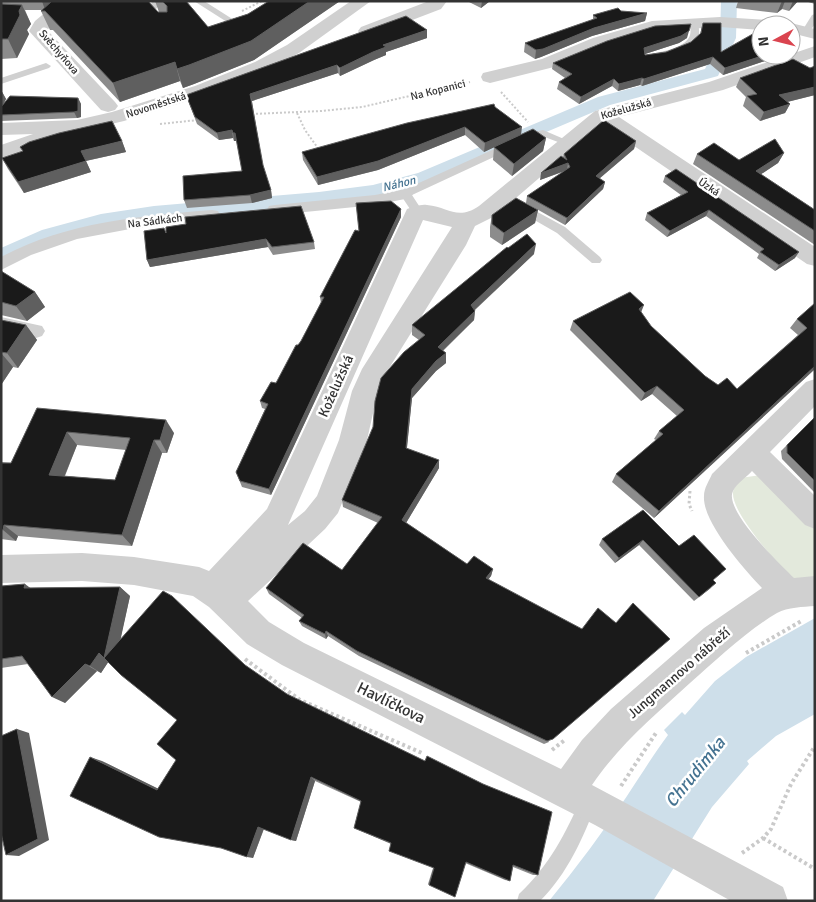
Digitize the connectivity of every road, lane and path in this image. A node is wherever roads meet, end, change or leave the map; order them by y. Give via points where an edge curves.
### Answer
1 (69, 1) edge
2 (158, 1) edge
3 (198, 1) edge
4 (363, 1) edge
5 (437, 3) edge
6 (39, 21) junction
7 (694, 23) junction
8 (751, 24) edge
9 (241, 27) edge
10 (168, 28) edge
11 (20, 32) edge
12 (349, 38) edge
13 (301, 44) junction
14 (327, 46) edge
15 (815, 51) edge
16 (646, 58) edge
17 (46, 66) dead end
18 (490, 77) junction
19 (1, 81) edge
20 (108, 106) dead end
21 (297, 113) junction
22 (245, 115) edge
23 (602, 115) junction
24 (202, 120) edge
25 (157, 124) dead end
26 (530, 124) dead end
27 (1, 128) edge
28 (52, 128) junction
29 (566, 142) junction
30 (1, 152) edge
31 (321, 152) edge
32 (503, 197) junction
33 (411, 203) junction
34 (256, 211) edge
35 (230, 213) edge
36 (466, 221) junction
37 (815, 258) edge
38 (596, 260) dead end
39 (1, 264) edge
40 (1, 324) edge
41 (36, 331) dead end
42 (815, 389) edge
43 (752, 452) junction
44 (694, 485) edge
45 (815, 516) edge
46 (696, 517) dead end
47 (1, 569) edge
48 (219, 596) junction
49 (803, 601) edge
50 (743, 654) dead end
51 (660, 727) dead end
52 (571, 735) edge
53 (815, 746) edge
54 (547, 751) edge
55 (594, 805) junction
56 (815, 869) edge
57 (526, 901) edge
58 (769, 901) edge

1 - 6 street, Svěchyňova
2 - 10 lane via 152,12
3 - 9 lane
4 - 13 street, Novoměstská
5 - 12 street
6 - 11 street
6 - 20 street, Svěchyňova
7 - 8 street
7 - 16 lane via 691,42
7 - 18 street via 646,28 594,43 548,63
13 - 14 street
13 - 28 street, Novoměstská via 261,66 194,93 110,119
15 - 23 street, Koželužská via 725,83
17 - 19 lane
18 - 21 path, Na Kopanici via 383,104
18 - 26 path
21 - 22 path, Na Kopanici
21 - 31 path
23 - 29 street, Koželužská
23 - 37 street, Úzká
24 - 25 path
27 - 28 street, Novoměstská
28 - 30 street via 39,139
29 - 32 street, Koželužská
29 - 33 lane via 542,133 534,135
32 - 36 street, Koželužská via 479,216
32 - 38 lane via 562,230
33 - 34 street via 375,200
33 - 36 street via 426,212 454,221
33 - 48 street, Koželužská via 412,218 277,518
35 - 39 street, Na Sádkách via 97,229 28,250
36 - 48 street, Koželužská via 458,239 375,370 328,504 315,520
40 - 41 street
42 - 43 street
43 - 45 street
43 - 49 street via 722,483 718,501 731,528
44 - 46 path via 689,504
47 - 48 street, Havlíčkova via 82,567 134,571 199,582
48 - 55 street, Havlíčkova via 258,633 293,654
49 - 50 path
49 - 55 street, Jungmannovo nábřeží via 768,601 757,608 715,639 605,740 586,762
51 - 55 path via 616,792
52 - 54 path
53 - 56 path via 791,784 771,830 763,838
55 - 57 lane via 561,861
55 - 58 street, Havlíčkova

